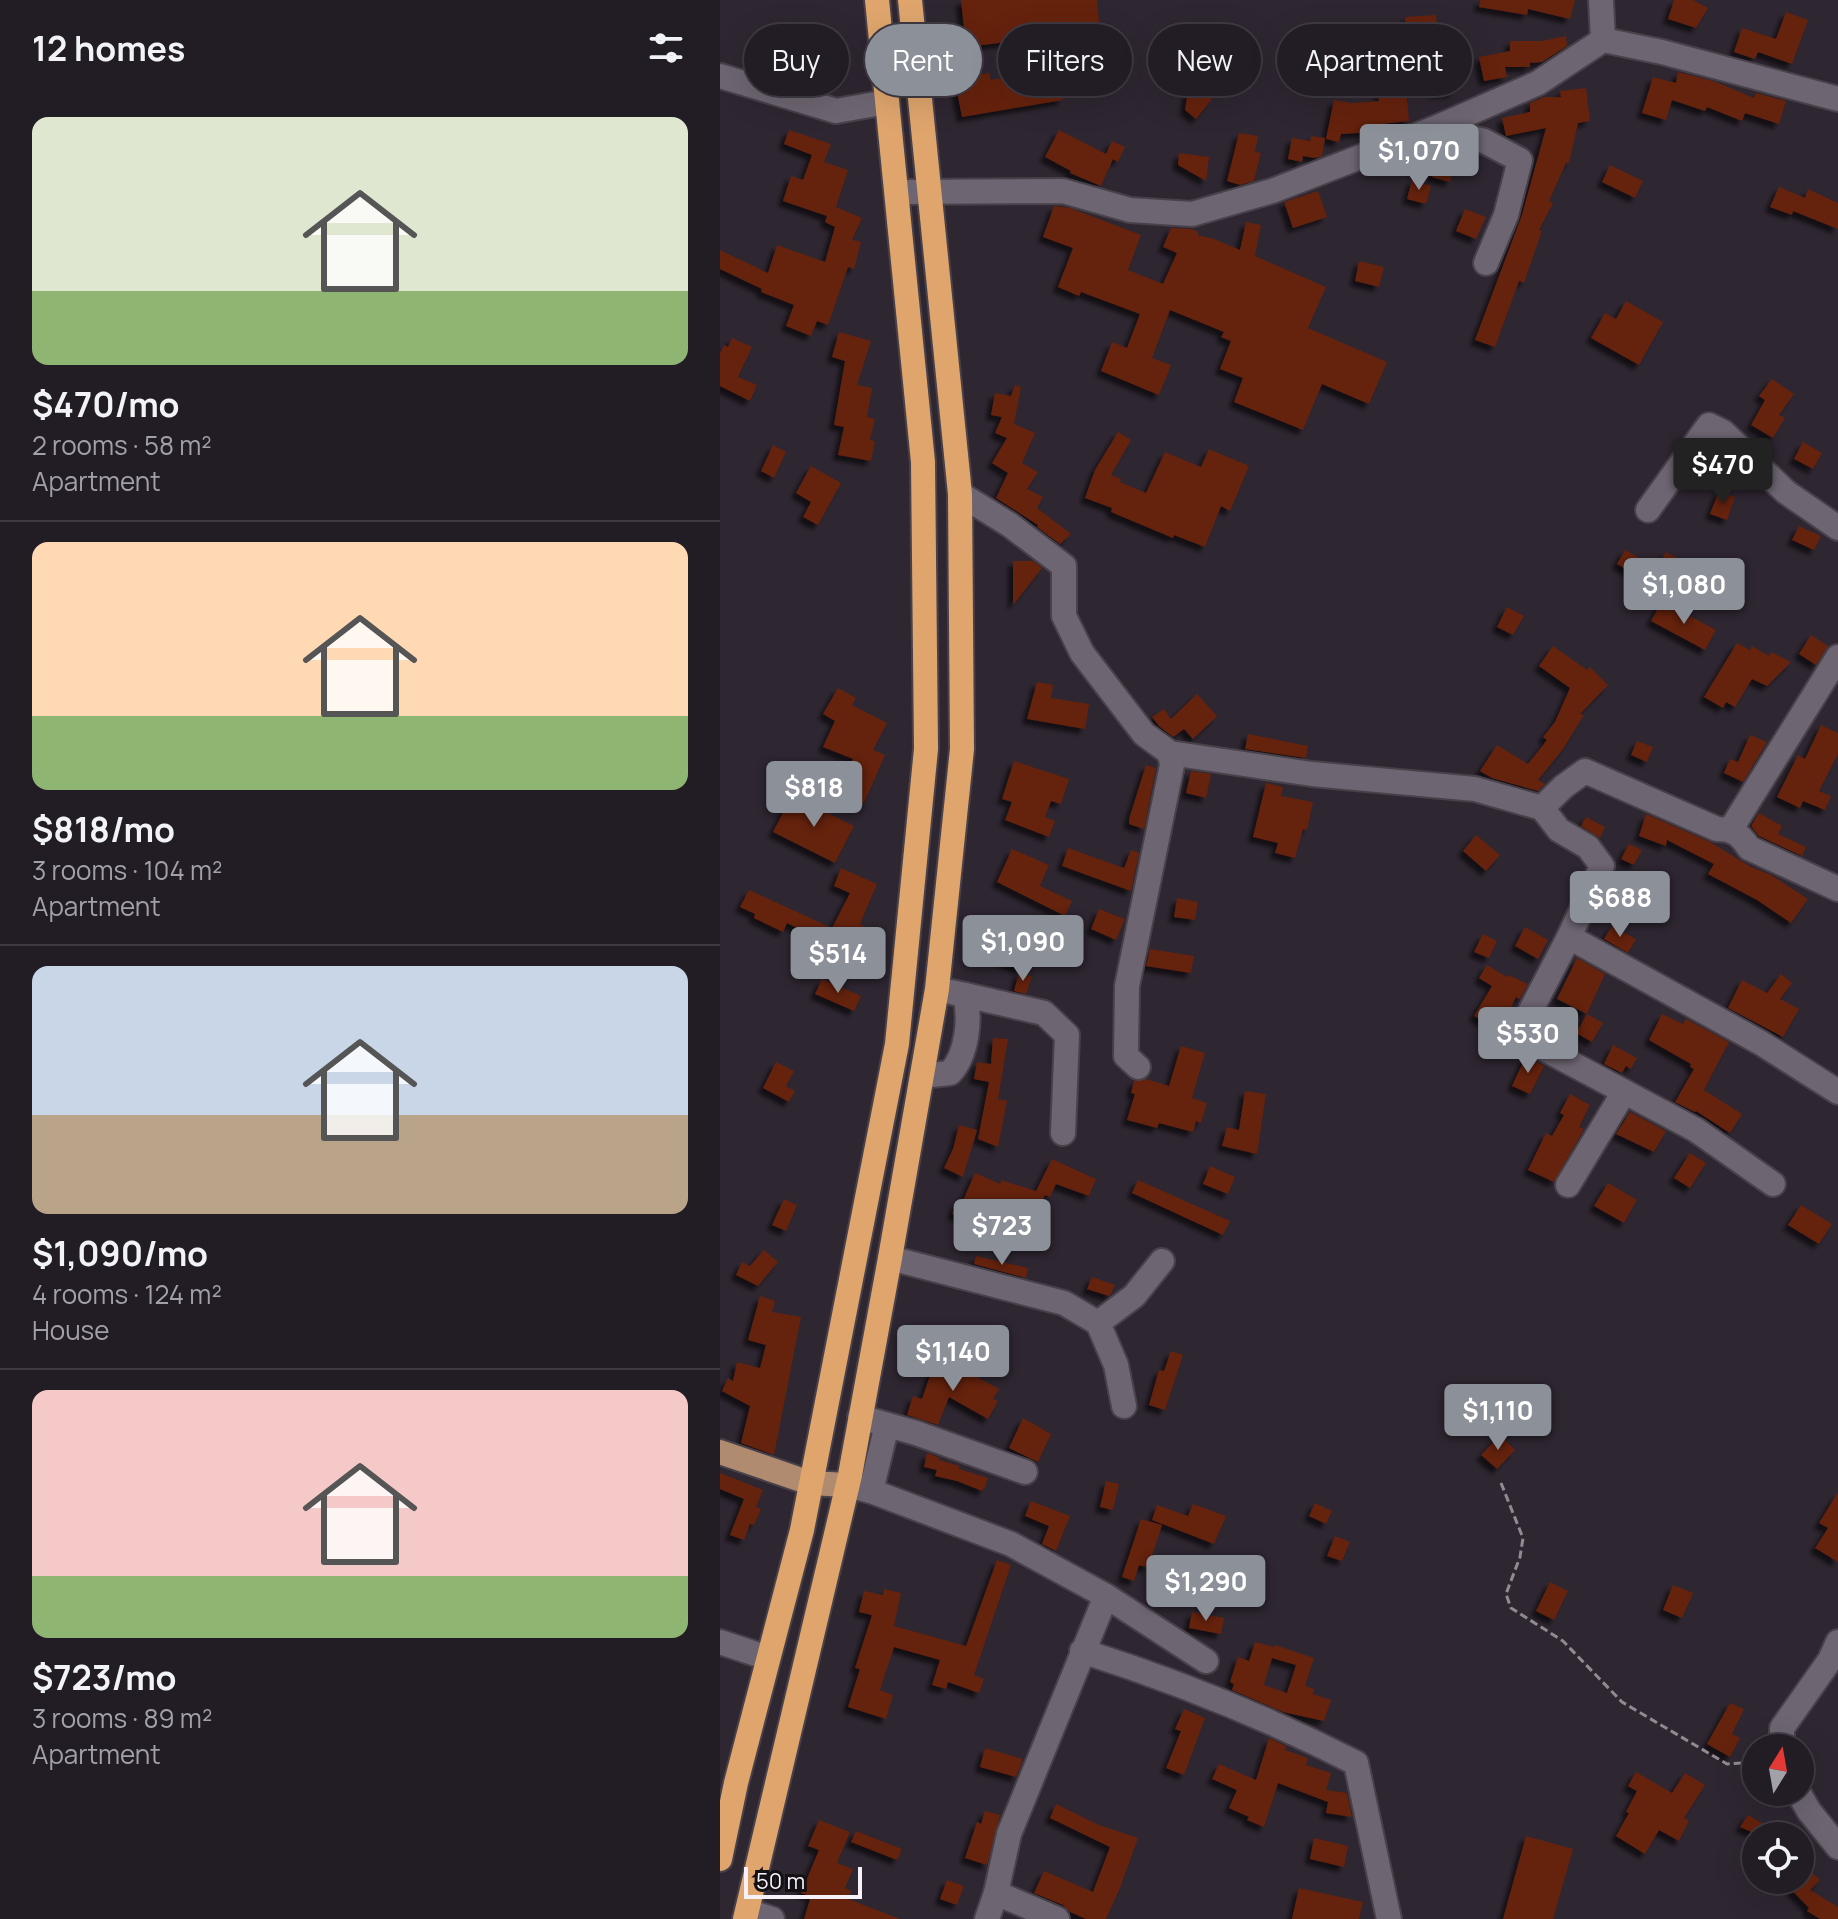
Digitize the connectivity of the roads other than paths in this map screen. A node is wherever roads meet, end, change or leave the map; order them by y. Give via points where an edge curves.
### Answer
1 (877, 0) edge
2 (910, 0) edge
3 (1601, 0) edge
4 (1603, 40) junction
5 (720, 76) edge
6 (1838, 99) edge
7 (887, 102) junction
8 (1433, 129) junction
9 (929, 190) junction
10 (897, 192) junction
11 (1486, 263) dead end
12 (960, 494) junction
13 (1648, 510) dead end
14 (1838, 528) edge
15 (1838, 657) edge
16 (1170, 753) junction
17 (1542, 808) junction
18 (1731, 829) junction
19 (1838, 889) edge
20 (1569, 937) junction
21 (937, 989) junction
22 (965, 995) junction
23 (1138, 1067) dead end
24 (922, 1076) junction
25 (1624, 1092) junction
26 (1838, 1092) edge
27 (1063, 1133) dead end
28 (1773, 1184) dead end
29 (1568, 1185) dead end
30 (890, 1258) junction
31 (1162, 1261) dead end
32 (1098, 1323) junction
33 (1124, 1406) dead end
34 (860, 1417) junction
35 (887, 1425) junction
36 (720, 1452) edge
37 (1025, 1472) dead end
38 (810, 1483) junction
39 (859, 1488) junction
40 (1106, 1596) junction
41 (720, 1642) edge
42 (1838, 1642) edge
43 (1082, 1651) junction
44 (768, 1658) junction
45 (1206, 1661) dead end
46 (1782, 1734) edge
47 (728, 1783) edge
48 (1806, 1806) edge
49 (1838, 1847) edge
50 (720, 1859) edge
51 (996, 1893) junction
52 (746, 1915) edge
53 (772, 1919) edge
54 (987, 1919) edge
55 (1057, 1919) edge
56 (1389, 1919) edge

1 - 7 highway
2 - 9 highway
3 - 4 street
4 - 6 street
4 - 8 street via 1538,83
5 - 7 street via 836,111
7 - 10 highway
8 - 9 street via 1272,191 1192,214 1130,210 1063,191
8 - 11 street via 1484,141 1520,160
9 - 10 street
9 - 12 highway
10 - 38 highway via 923,462 926,749 897,1044
12 - 16 street via 1064,566 1064,616 1082,653 1144,734
12 - 21 highway via 962,749
13 - 14 street via 1709,425 1786,492
15 - 18 street
16 - 17 street via 1312,774 1475,789
16 - 23 street via 1172,765 1127,986 1126,1056
17 - 18 street via 1585,771 1717,829
17 - 20 street via 1559,830 1588,847 1602,866
18 - 19 street via 1749,848
20 - 25 street via 1518,1035
20 - 26 street via 1761,1043
21 - 22 street
21 - 24 highway
22 - 24 street via 968,1009 959,1063 950,1073
22 - 27 street via 1044,1013 1067,1035
24 - 30 highway
25 - 28 street via 1696,1130
25 - 29 street
30 - 32 street via 1064,1303
30 - 34 highway
31 - 32 street via 1134,1296
32 - 33 street via 1116,1365
34 - 35 street
34 - 39 highway
35 - 37 street
35 - 39 street
36 - 38 main road
38 - 39 main road
38 - 44 highway
39 - 40 street via 1011,1544
39 - 52 highway
40 - 43 street
40 - 45 street
41 - 44 street
42 - 46 street
43 - 51 street via 1009,1834
43 - 56 street via 1285,1726 1356,1763
44 - 47 highway
47 - 50 highway
48 - 49 street
51 - 54 street
51 - 55 street
52 - 53 street

